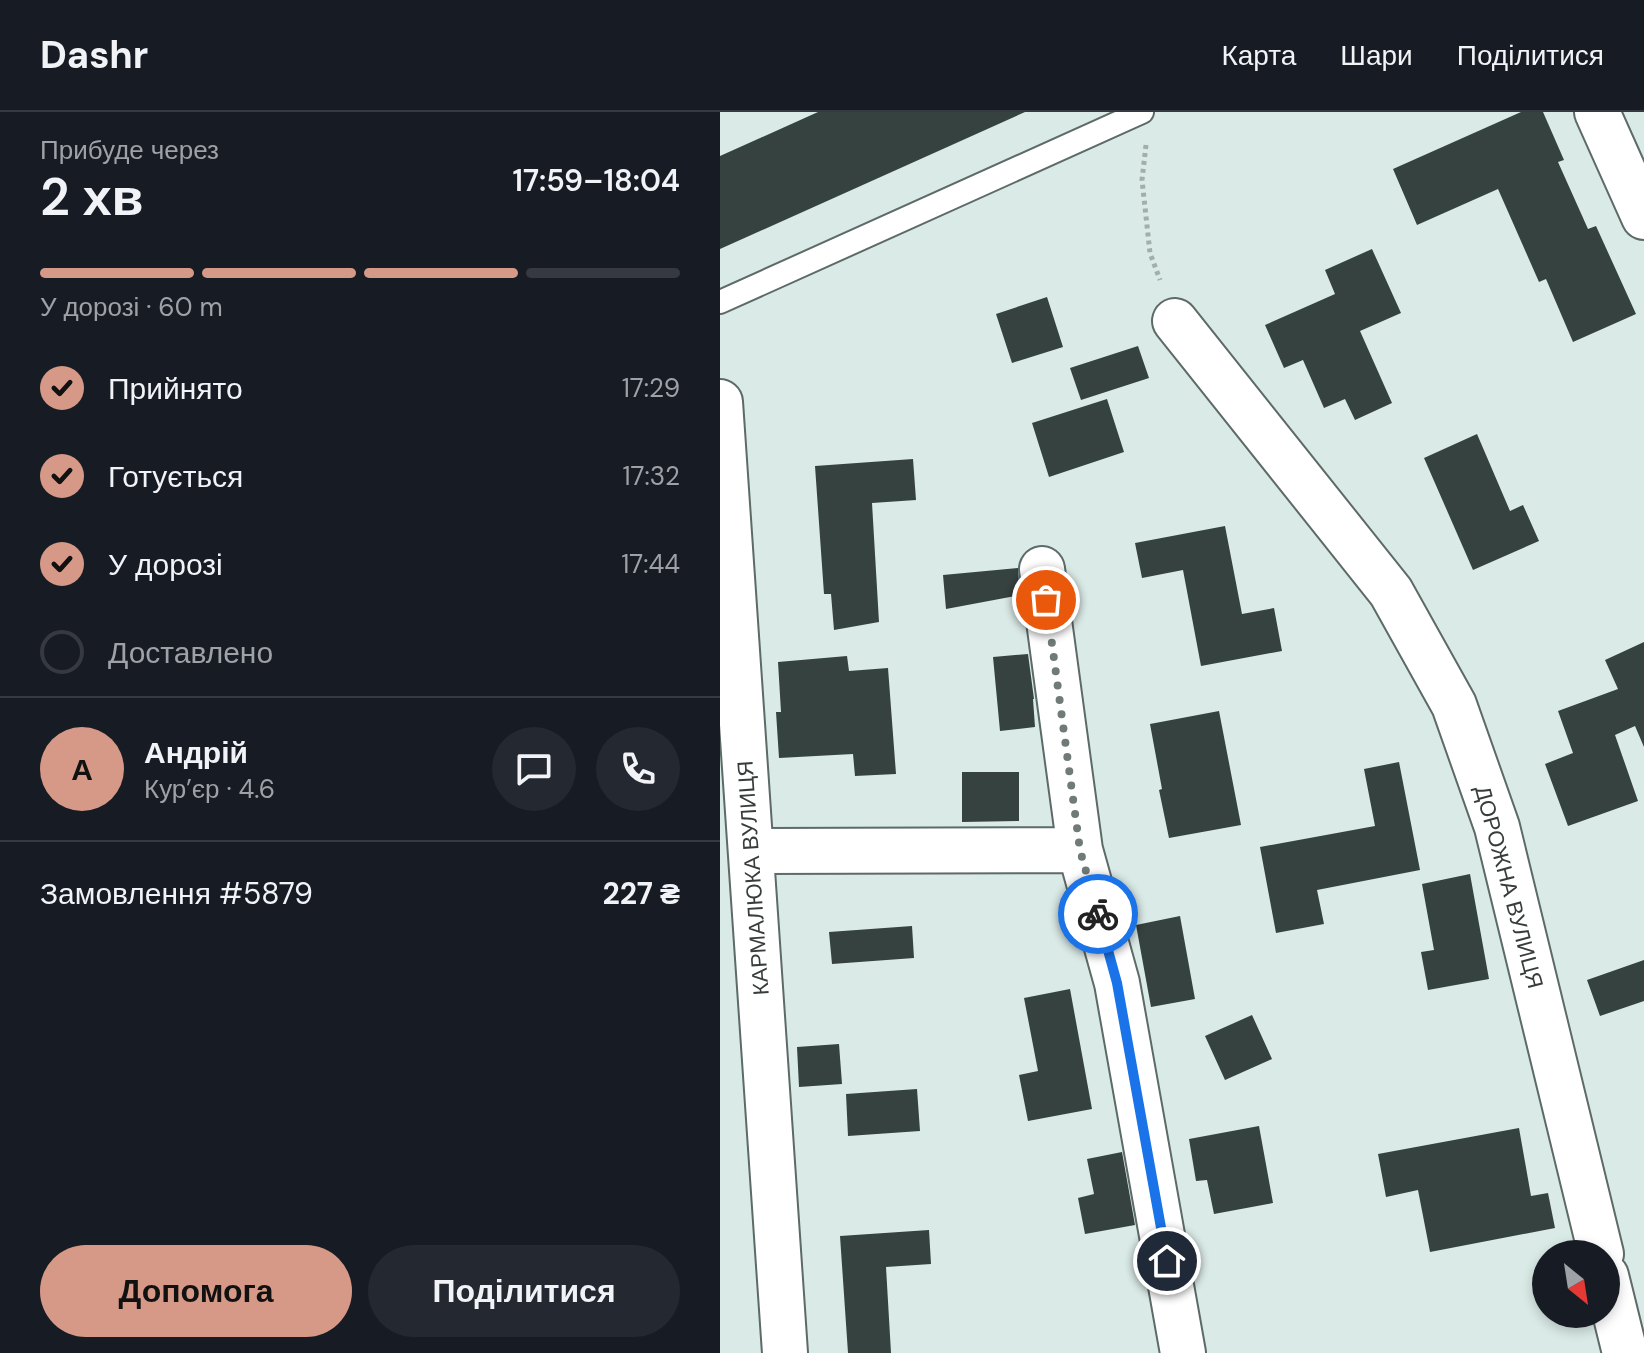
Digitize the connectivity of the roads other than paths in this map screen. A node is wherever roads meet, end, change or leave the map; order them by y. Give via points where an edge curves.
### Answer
1 (1142, 112) edge
2 (1597, 112) edge
3 (1644, 217) edge
4 (720, 302) edge
5 (1175, 321) road end
6 (720, 402) edge
7 (1042, 569) dead end
8 (1080, 850) junction
9 (751, 851) junction
10 (1598, 1240) edge
11 (1619, 1328) edge
12 (785, 1353) edge
13 (1183, 1353) edge
14 (1625, 1353) edge

1 - 4 lane
2 - 3 street
5 - 10 street, ДОРОЖНА ВУЛИЦЯ via 1391,592 1454,705 1497,827
6 - 9 street, КАРМАЛЮКА ВУЛИЦЯ
7 - 8 street
8 - 9 street
8 - 13 street via 1117,983
9 - 12 street, КАРМАЛЮКА ВУЛИЦЯ
11 - 14 street

